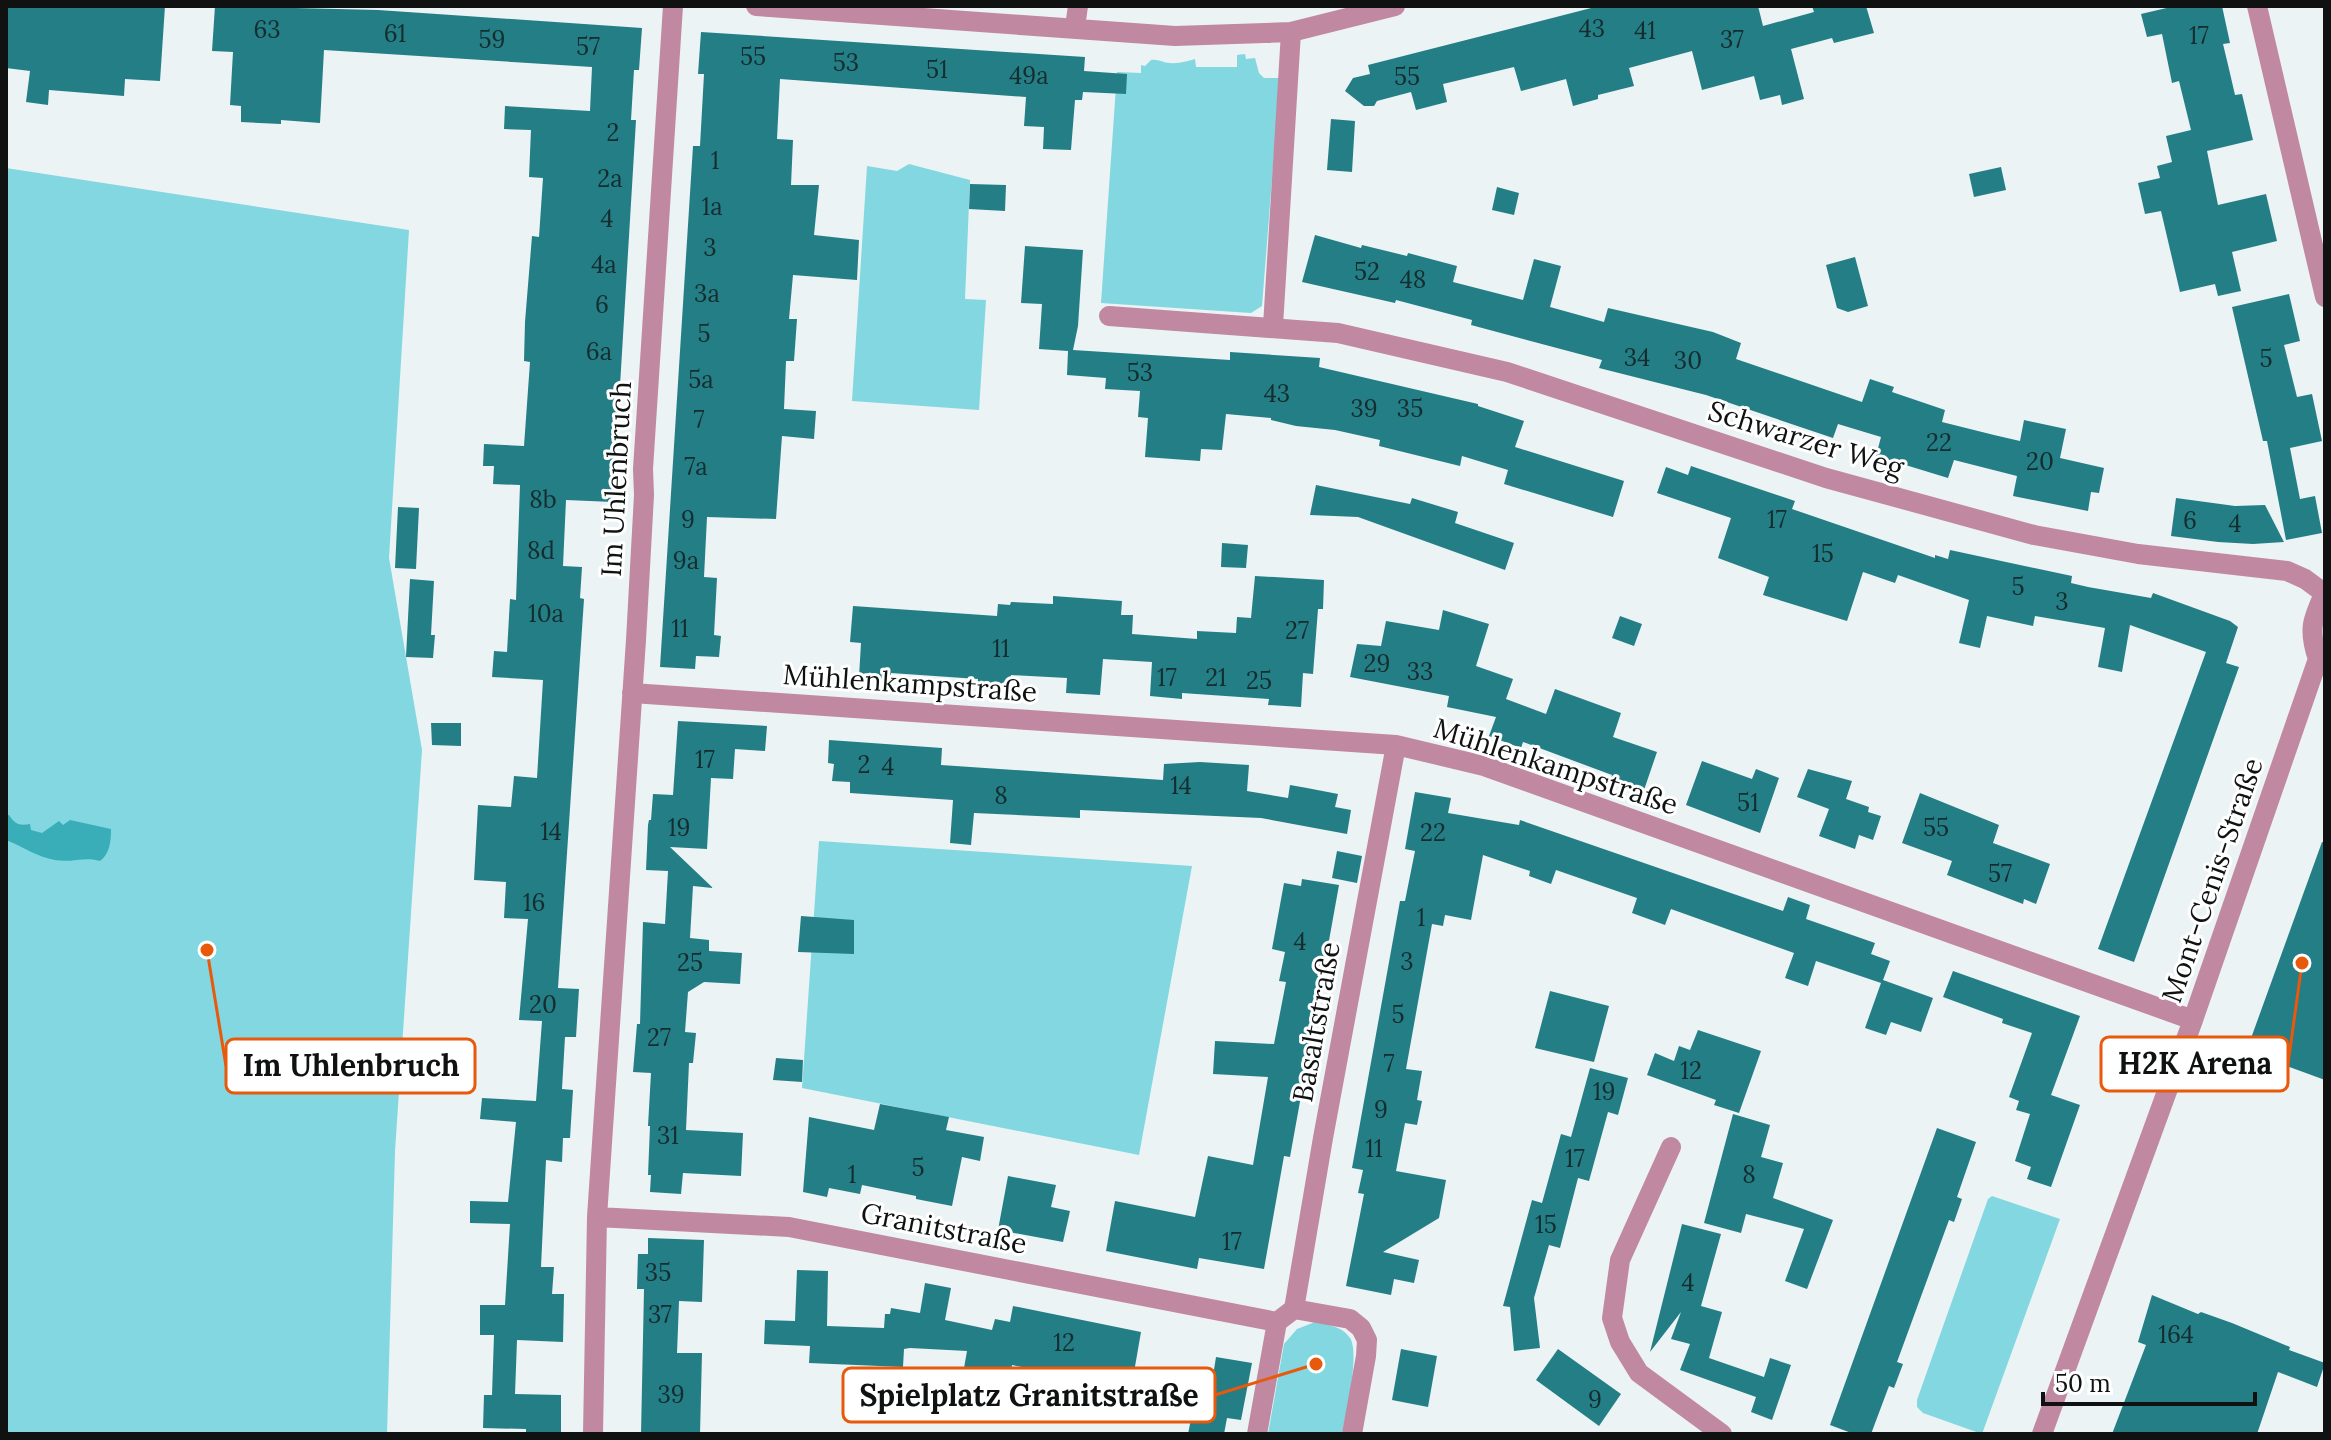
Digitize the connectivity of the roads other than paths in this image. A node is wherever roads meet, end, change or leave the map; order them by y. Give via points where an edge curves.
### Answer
1 (673, 6) edge
2 (756, 6) edge
3 (1078, 6) edge
4 (1395, 6) edge
5 (2257, 6) edge
6 (1075, 27) junction
7 (1291, 32) junction
8 (2325, 297) edge
9 (1109, 316) dead end
10 (1273, 326) junction
11 (2325, 592) edge
12 (2321, 655) edge
13 (632, 693) junction
14 (1396, 745) junction
15 (2193, 1020) junction
16 (1671, 1147) dead end
17 (597, 1217) junction
18 (1294, 1309) junction
19 (1277, 1322) junction
20 (593, 1434) edge
21 (1257, 1434) edge
22 (1352, 1434) edge
23 (1722, 1434) edge
24 (2042, 1434) edge

1 - 13 street, Im Uhlenbruch
2 - 6 street
3 - 6 street
4 - 7 street
5 - 8 street
6 - 7 street via 1175,36
7 - 10 street
9 - 10 street, Schwarzer Weg
10 - 11 street, Schwarzer Weg via 1338,333 1507,372 1826,478 2034,535 2138,554 2287,571
11 - 12 street, Mont-Cenis-Straße via 2310,636
12 - 15 street, Mont-Cenis-Straße
13 - 14 street, Mühlenkampstraße
13 - 17 street, Im Uhlenbruch
14 - 15 street, Mühlenkampstraße via 1484,766
14 - 18 street, Basaltstraße
15 - 24 street, Mont-Cenis-Straße
16 - 23 street via 1620,1260 1612,1318 1639,1373
17 - 19 street, Granitstraße via 789,1227
17 - 20 street, Im Uhlenbruch
18 - 19 street
18 - 22 street via 1350,1319 1367,1340
19 - 21 street

